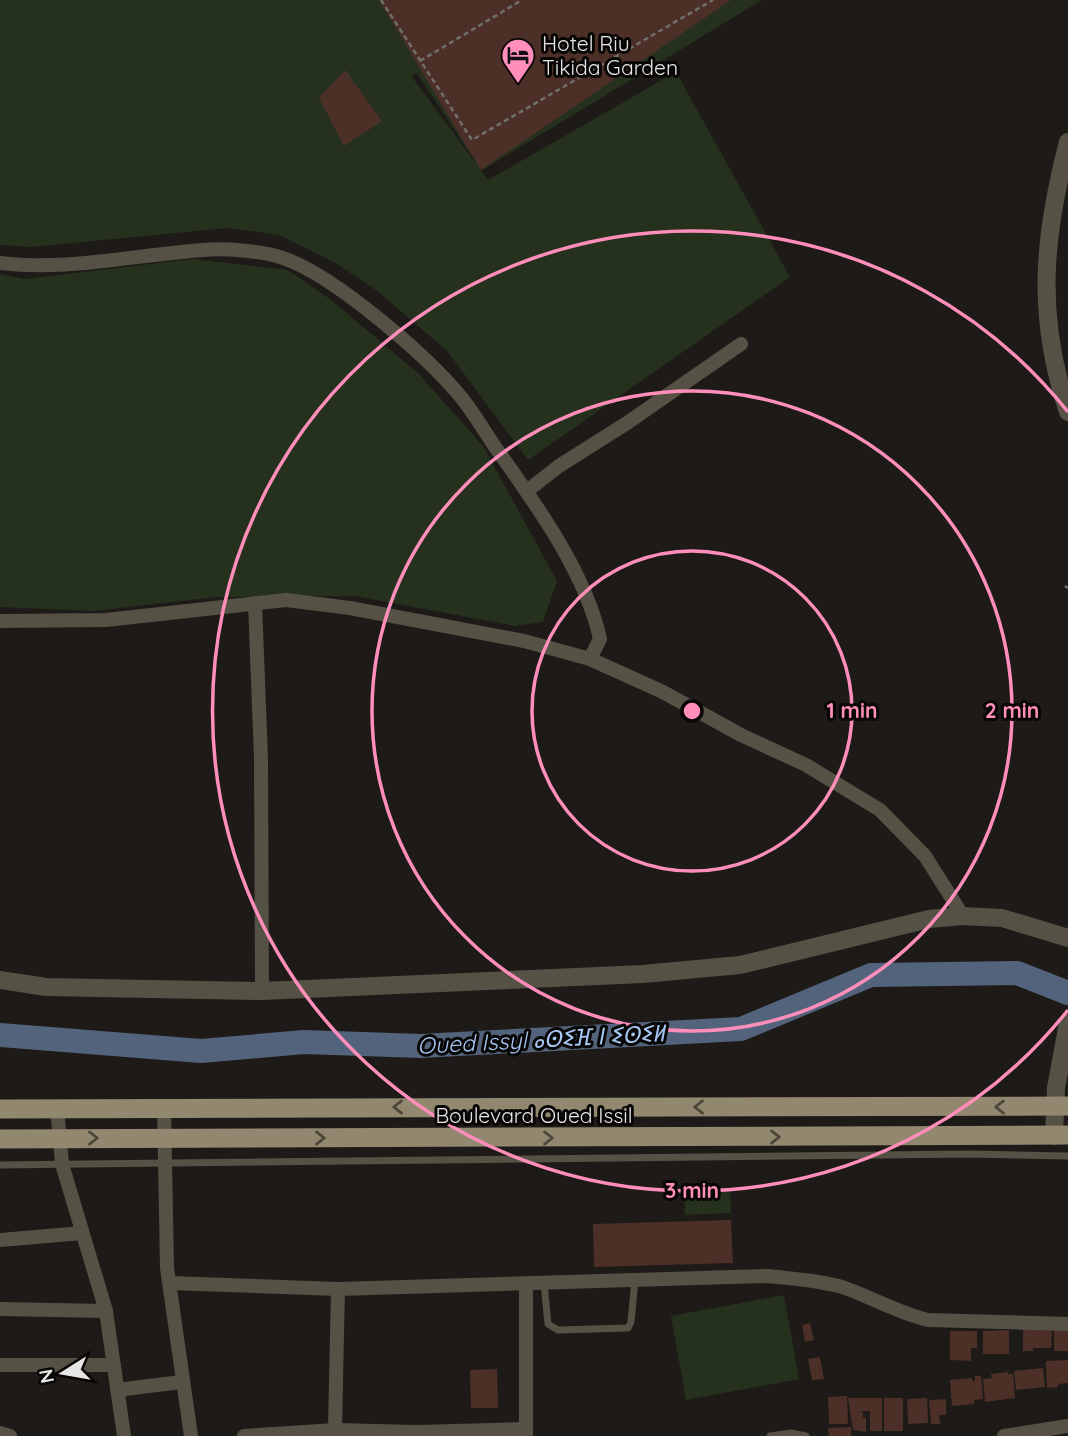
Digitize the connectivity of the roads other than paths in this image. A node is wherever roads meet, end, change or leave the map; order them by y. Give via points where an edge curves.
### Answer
1 (1068, 142) edge
2 (1061, 196) edge
3 (0, 263) edge
4 (741, 344) dead end
5 (1063, 382) edge
6 (1068, 412) edge
7 (527, 491) junction
8 (255, 603) junction
9 (0, 621) edge
10 (590, 659) junction
11 (964, 916) junction
12 (1068, 938) edge
13 (0, 980) edge
14 (262, 990) junction
15 (1068, 1023) edge
16 (164, 1107) junction
17 (1061, 1107) edge
18 (57, 1108) junction
19 (0, 1109) edge
20 (1061, 1136) edge
21 (58, 1138) junction
22 (164, 1138) junction
23 (0, 1139) edge
24 (1068, 1156) edge
25 (166, 1163) junction
26 (62, 1164) junction
27 (0, 1166) edge
28 (82, 1233) junction
29 (0, 1240) edge
30 (635, 1279) junction
31 (170, 1283) junction
32 (544, 1283) junction
33 (526, 1284) junction
34 (338, 1289) junction
35 (0, 1309) edge
36 (106, 1311) junction
37 (1068, 1324) edge
38 (0, 1365) edge
39 (114, 1365) junction
40 (181, 1382) junction
41 (117, 1390) junction
42 (1068, 1426) edge
43 (335, 1430) junction
44 (526, 1432) edge
45 (0, 1433) edge
46 (361, 1433) edge
47 (263, 1435) edge
48 (10, 1436) edge
49 (124, 1436) edge
50 (191, 1436) edge
51 (244, 1436) edge
52 (770, 1436) edge
53 (806, 1436) edge
54 (1004, 1436) edge

1 - 2 street
2 - 5 street via 1046,259 1046,307
3 - 7 street via 70,265 198,249 283,258 347,296 419,354 481,424
4 - 7 street
5 - 6 street
7 - 10 street via 562,547 596,621 600,639
8 - 9 street via 106,620
8 - 10 street via 286,600 350,608 524,641
8 - 14 street
10 - 11 street via 806,765 880,810 925,856
11 - 12 street via 1002,918
11 - 14 street via 929,919 707,969
13 - 14 street via 46,987
15 - 17 street via 1060,1055
17 -> 16 main road, Boulevard Oued Issil
16 - 18 main road, Boulevard Oued Issil
16 - 22 street
17 - 20 street
18 - 19 main road, Boulevard Oued Issil
18 - 21 street
22 -> 20 main road, Boulevard Oued Issil
21 -> 22 main road, Boulevard Oued Issil
21 - 23 main road, Boulevard Oued Issil
21 - 26 street
22 - 25 street
24 - 25 lane
25 - 26 lane
25 - 31 street
26 - 27 lane
26 - 28 street
28 - 29 street
28 - 36 street
30 - 32 street
30 - 32 lane via 628,1328 558,1330 548,1324
30 - 37 street via 768,1276 845,1288 905,1315 928,1320
31 - 34 street
31 - 40 street
32 - 33 street
33 - 34 street
33 - 44 street
34 - 43 street
35 - 36 street
36 - 39 street
38 - 39 street
39 - 41 street
40 - 41 street
40 - 50 street
41 - 49 street
42 - 54 street
43 - 46 street
43 - 47 street
44 - 46 street
45 - 48 street
47 - 51 street
52 - 53 lane

